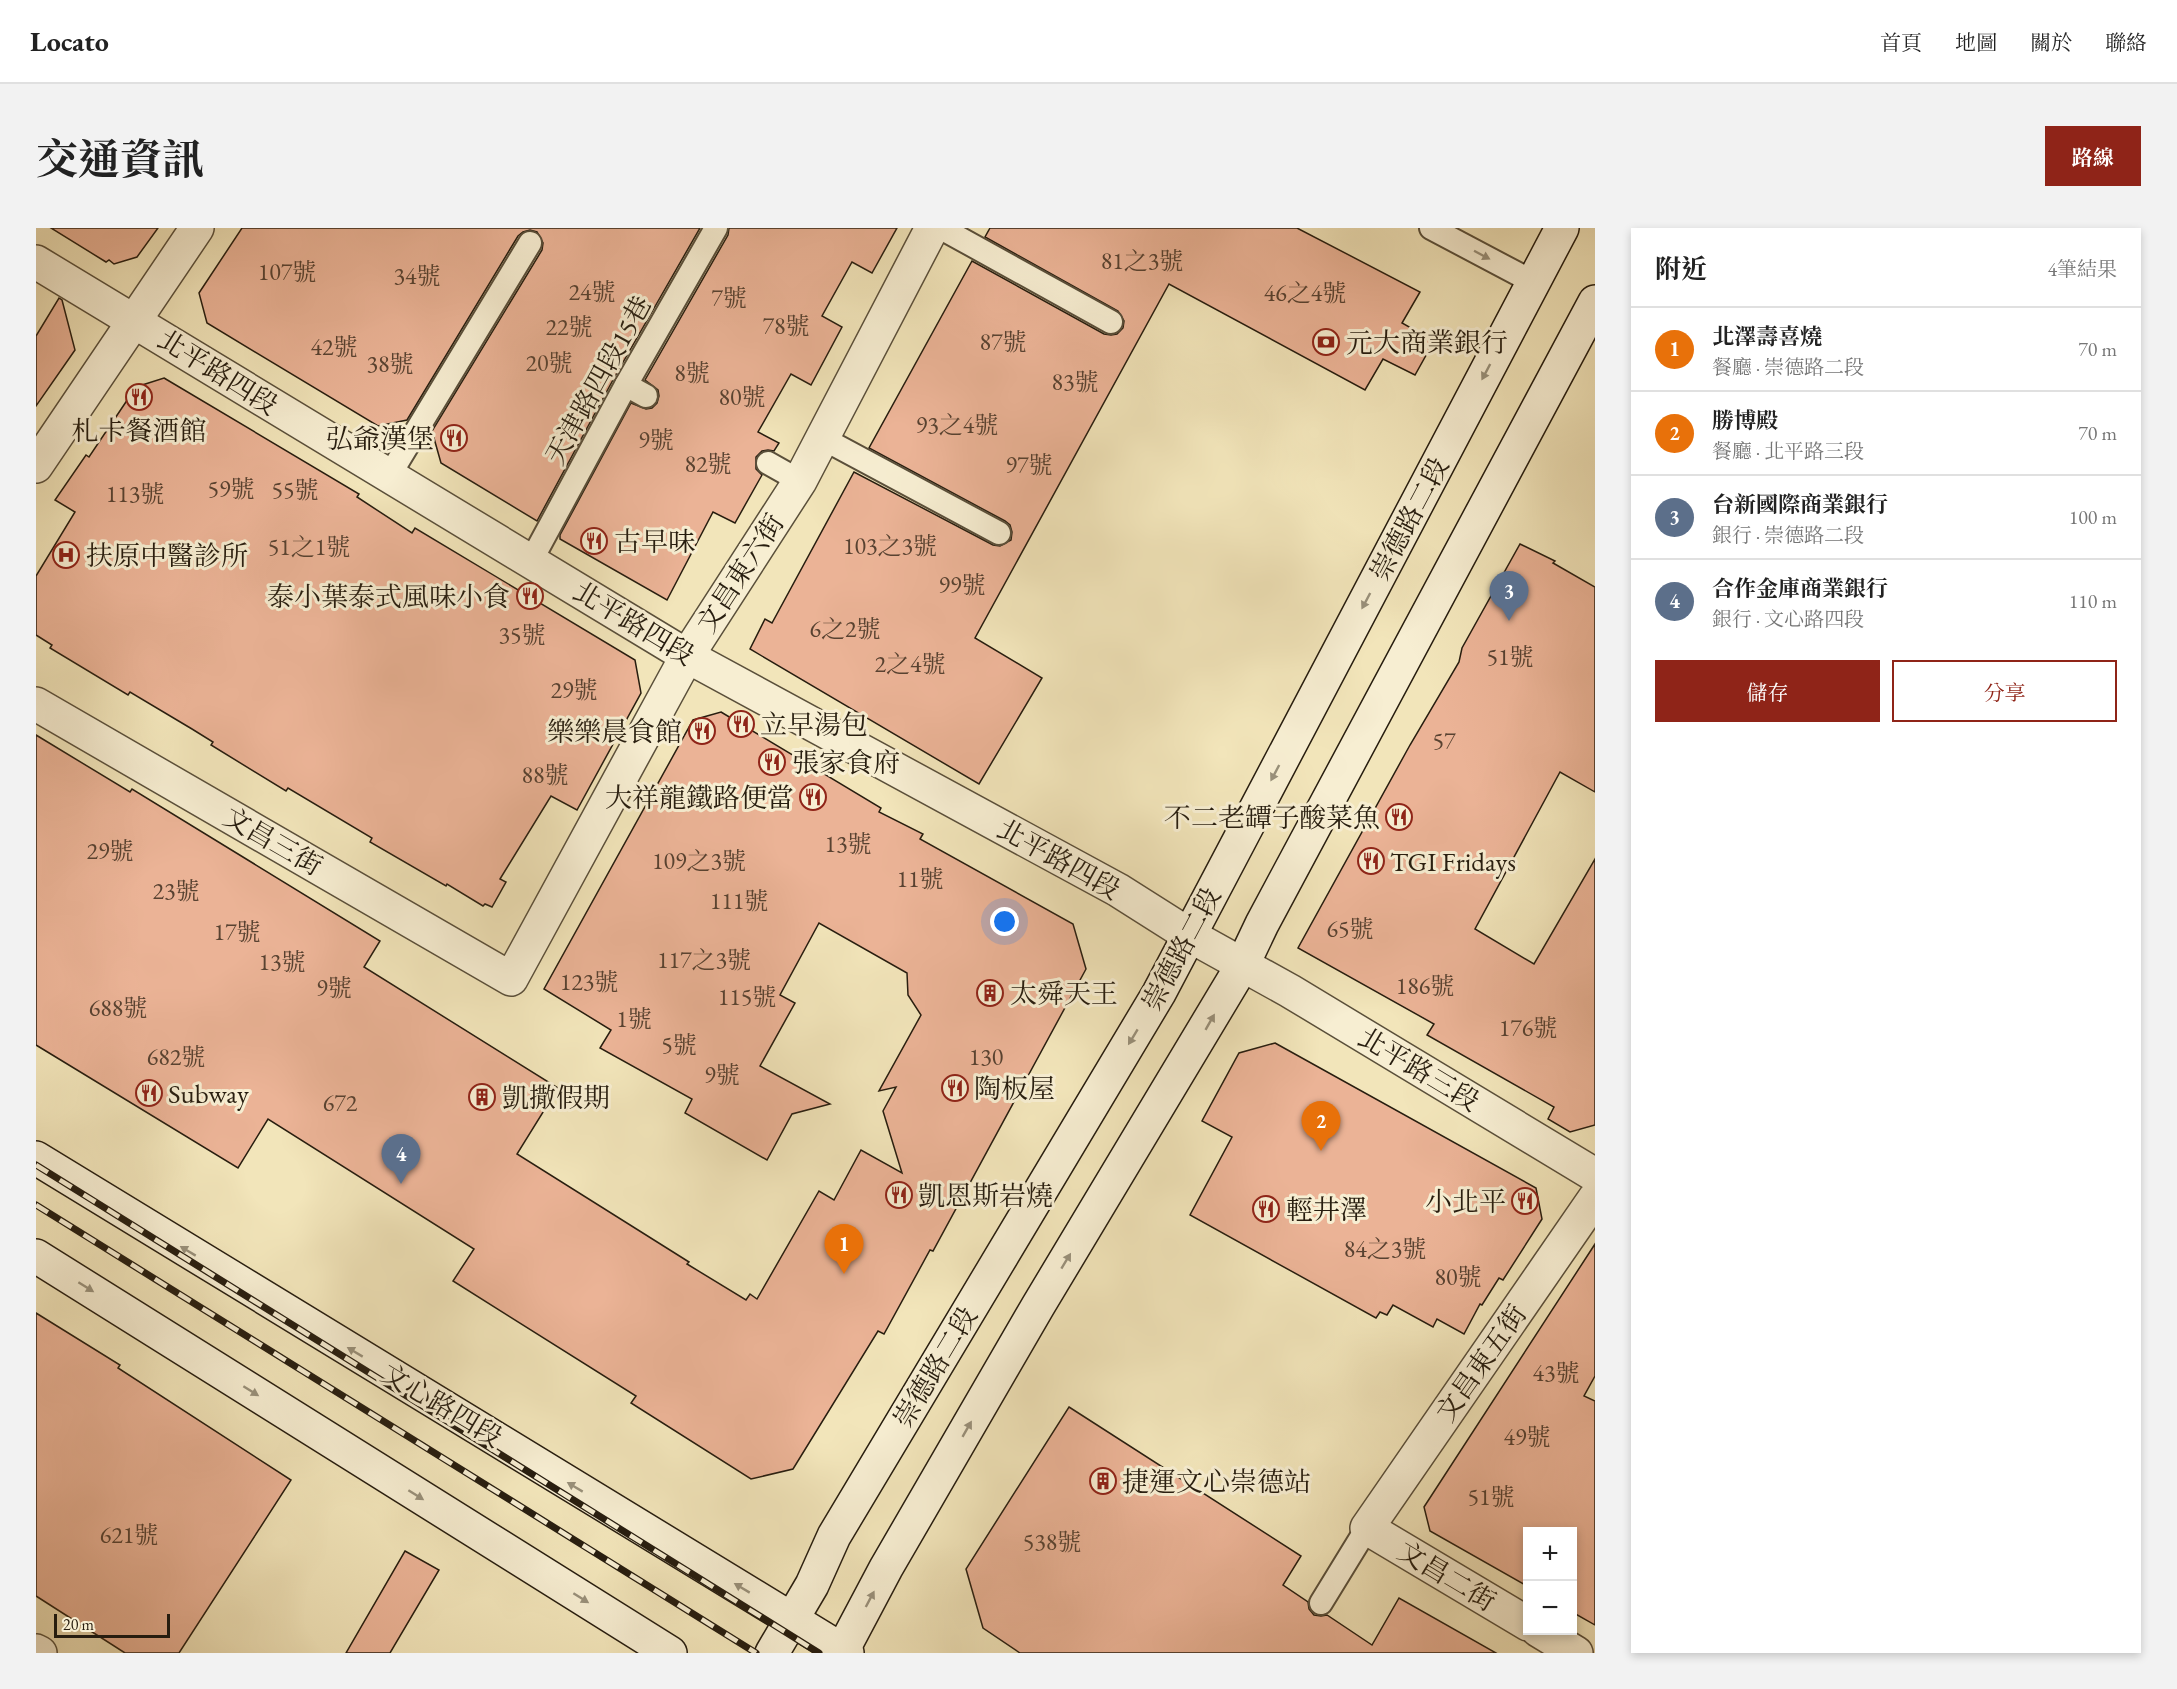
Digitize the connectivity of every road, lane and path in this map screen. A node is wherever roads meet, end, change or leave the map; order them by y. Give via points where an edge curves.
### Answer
1 (197, 228) edge
2 (716, 228) edge
3 (932, 228) edge
4 (940, 228) edge
5 (1431, 228) edge
6 (1562, 228) edge
7 (530, 243) dead end
8 (36, 262) edge
9 (1533, 282) junction
10 (1595, 302) edge
11 (135, 320) junction
12 (1111, 322) dead end
13 (626, 385) junction
14 (646, 396) dead end
15 (822, 438) junction
16 (768, 463) dead end
17 (36, 466) edge
18 (389, 476) junction
19 (800, 480) junction
20 (999, 533) dead end
21 (531, 561) junction
22 (687, 656) junction
23 (36, 704) edge
24 (1189, 936) junction
25 (1242, 966) junction
26 (511, 979) joint
27 (36, 1158) edge
28 (1595, 1175) edge
29 (1595, 1198) edge
30 (36, 1256) edge
31 (1367, 1528) junction
32 (1321, 1603) dead end
33 (792, 1618) junction
34 (1523, 1622) edge
35 (1546, 1635) edge
36 (844, 1652) edge
37 (670, 1653) edge
38 (772, 1653) edge
39 (1576, 1653) edge

1 - 11 main road
2 - 13 lane, 天津路四段15巷
3 - 15 main road, 文昌東六街
4 - 12 lane
5 -> 9 lane
6 - 9 main road, 崇德路二段
7 - 18 lane
8 - 11 main road, 北平路四段
9 -> 24 main road, 崇德路二段
10 - 25 main road
11 - 17 main road
11 - 18 main road, 北平路四段
13 - 14 lane
13 - 21 lane, 天津路四段15巷
15 - 19 main road, 文昌東六街
15 - 20 lane
16 - 19 lane
18 - 21 main road, 北平路四段
19 - 22 main road, 文昌東六街
21 - 22 main road, 北平路四段
22 - 24 main road, 北平路四段 via 1118,890
22 - 26 main road, 文昌東六街
23 - 26 main road, 文昌三街
24 - 25 main road, 北平路四段
24 -> 33 main road, 崇德路二段 via 1159,993 834,1536
25 - 28 main road, 北平路三段
36 -> 25 main road via 886,1568 1038,1306
33 -> 27 main road, 文心路四段
29 - 31 main road, 文昌東五街
30 -> 37 main road
31 - 32 lane
31 - 34 main road, 文昌二街
33 - 36 main road, 文心路四段
33 - 38 main road, 崇德路二段
35 - 39 main road

